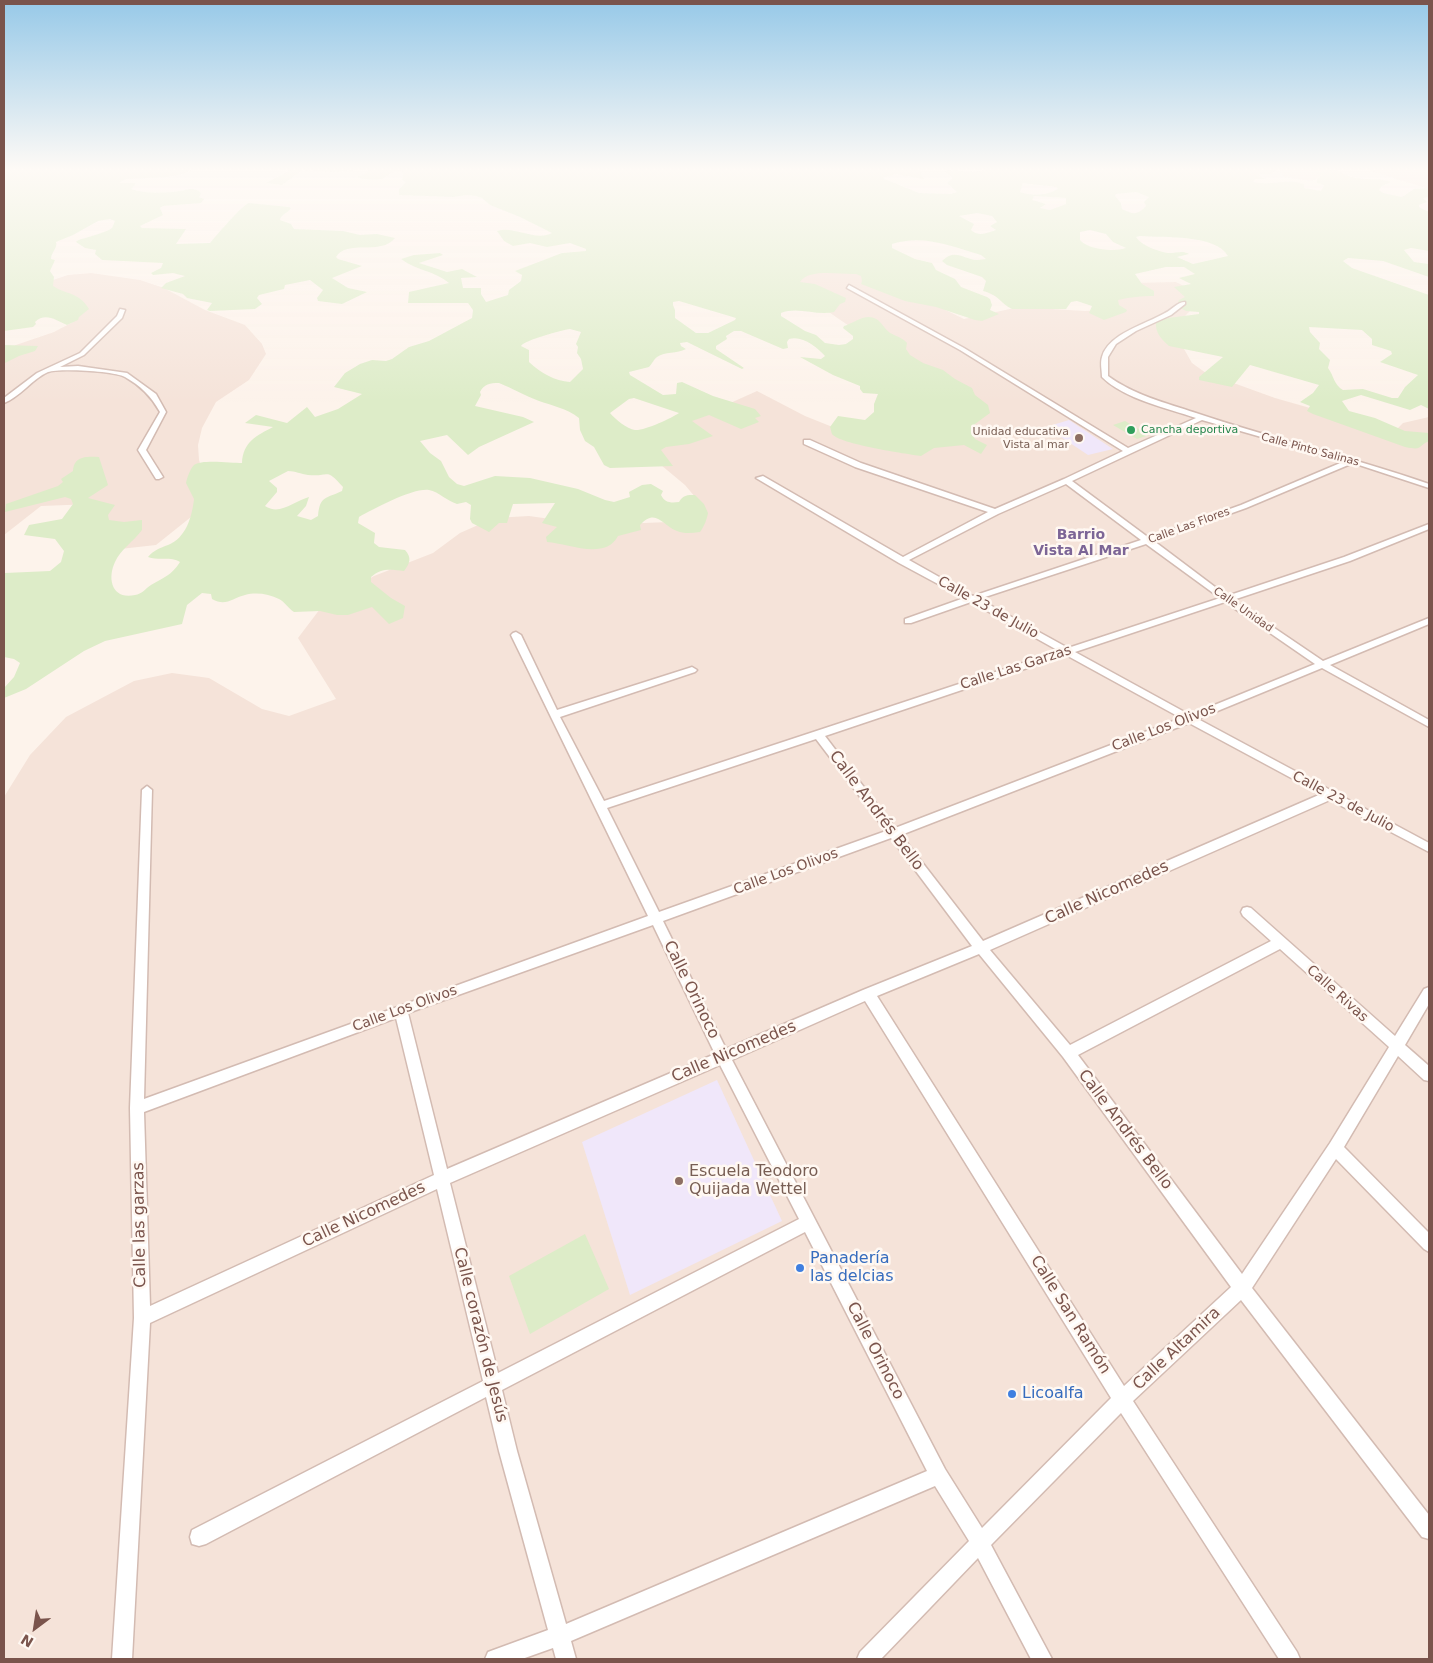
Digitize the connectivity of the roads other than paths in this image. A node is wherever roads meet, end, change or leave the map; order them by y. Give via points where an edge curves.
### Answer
1 (850, 287) dead end
2 (1183, 303) dead end
3 (122, 310) dead end
4 (51, 369) junction
5 (4, 401) edge
6 (1201, 418) junction
7 (807, 442) dead end
8 (1128, 451) junction
9 (1352, 461) junction
10 (159, 477) dead end
11 (760, 478) dead end
12 (1067, 481) junction
13 (1429, 486) edge
14 (995, 512) junction
15 (1429, 526) edge
16 (1147, 541) junction
17 (902, 562) junction
18 (972, 598) junction
19 (1225, 598) junction
20 (908, 621) dead end
21 (1429, 621) edge
22 (516, 635) dead end
23 (1066, 651) junction
24 (1323, 665) junction
25 (692, 670) dead end
26 (554, 715) junction
27 (1188, 720) junction
28 (1429, 724) edge
29 (816, 733) junction
30 (147, 790) dead end
31 (1330, 795) junction
32 (601, 806) junction
33 (893, 833) junction
34 (1429, 848) edge
35 (1246, 912) dead end
36 (656, 918) junction
37 (1280, 943) junction
38 (981, 948) junction
39 (1429, 993) edge
40 (868, 994) junction
41 (401, 1010) junction
42 (1396, 1046) junction
43 (1068, 1053) junction
44 (723, 1057) junction
45 (1429, 1075) edge
46 (137, 1108) junction
47 (1335, 1148) junction
48 (442, 1179) junction
49 (808, 1222) junction
50 (1429, 1244) edge
51 (1242, 1288) junction
52 (142, 1318) junction
53 (492, 1385) junction
54 (1122, 1399) junction
55 (939, 1475) junction
56 (1429, 1530) edge
57 (199, 1537) dead end
58 (980, 1543) junction
59 (560, 1636) junction
60 (122, 1659) edge
61 (495, 1659) edge
62 (566, 1659) edge
63 (867, 1659) edge
64 (1042, 1659) edge
65 (1290, 1659) edge

1 - 8 street via 962,349
2 - 6 street, Calle Pinto Salinas via 1114,343 1106,358 1105,377 1122,387
3 - 4 street via 120,317 82,354
4 - 5 street via 39,374
4 - 10 street via 78,368 125,374 154,395 163,412 142,450
6 - 8 street
6 - 9 street, Calle Pinto Salinas
7 - 14 street via 867,468
8 - 12 street
9 - 13 street, Calle Pinto Salinas
9 - 16 street, Calle Las Flores via 1312,480
11 - 17 street, Calle 23 de Julio
12 - 14 street
12 - 16 street, Calle Unidad
14 - 17 street
15 - 19 street, Calle Las Garzas via 1347,559
16 - 18 street, Calle Las Flores
16 - 19 street, Calle Unidad
17 - 18 street, Calle 23 de Julio
18 - 20 street, Calle Las Flores
18 - 23 street, Calle 23 de Julio
19 - 23 street, Calle Las Garzas
19 - 24 street, Calle Unidad
21 - 24 street, Calle Los Olivos
22 - 26 street, Calle Orinoco
23 - 27 street, Calle 23 de Julio
23 - 29 street, Calle Las Garzas
24 - 27 street, Calle Los Olivos
24 - 28 street, Calle Unidad
25 - 26 street
26 - 32 street, Calle Orinoco
27 - 31 street, Calle 23 de Julio
27 - 33 street, Calle Los Olivos
29 - 32 street, Calle Las Garzas
29 - 33 street, Calle Andrés Bello
30 - 46 street, Calle las garzas
31 - 34 street, Calle 23 de Julio
31 - 38 street, Calle Nicomedes
32 - 36 street, Calle Orinoco
33 - 36 street, Calle Los Olivos
33 - 38 street, Calle Andrés Bello
35 - 37 street, Calle Rivas
36 - 41 street, Calle Los Olivos
36 - 44 street, Calle Orinoco
37 - 42 street, Calle Rivas
37 - 43 street
38 - 40 street, Calle Nicomedes
38 - 43 street, Calle Andrés Bello
39 - 42 street, Calle Altamira
40 - 44 street, Calle Nicomedes
40 - 54 street, Calle San Ramón
41 - 46 street, Calle Los Olivos
41 - 48 street, Calle corazón de Jesús
42 - 45 street, Calle Rivas
42 - 47 street, Calle Altamira
43 - 51 street, Calle Andrés Bello
44 - 48 street, Calle Nicomedes
44 - 49 street, Calle Orinoco
46 - 52 street, Calle las garzas
47 - 50 street
47 - 51 street, Calle Altamira
48 - 52 street, Calle Nicomedes
48 - 53 street, Calle corazón de Jesús
49 - 53 street
49 - 55 street, Calle Orinoco
51 - 54 street, Calle Altamira
51 - 56 street, Calle Andrés Bello
52 - 60 street, Calle las garzas
53 - 57 street
53 - 59 street, Calle corazón de Jesús
54 - 58 street, Calle Altamira
54 - 65 street, Calle San Ramón
55 - 58 street, Calle Orinoco
55 - 59 street
58 - 63 street, Calle Altamira
58 - 64 street, Calle Orinoco
59 - 61 street
59 - 62 street, Calle corazón de Jesús

